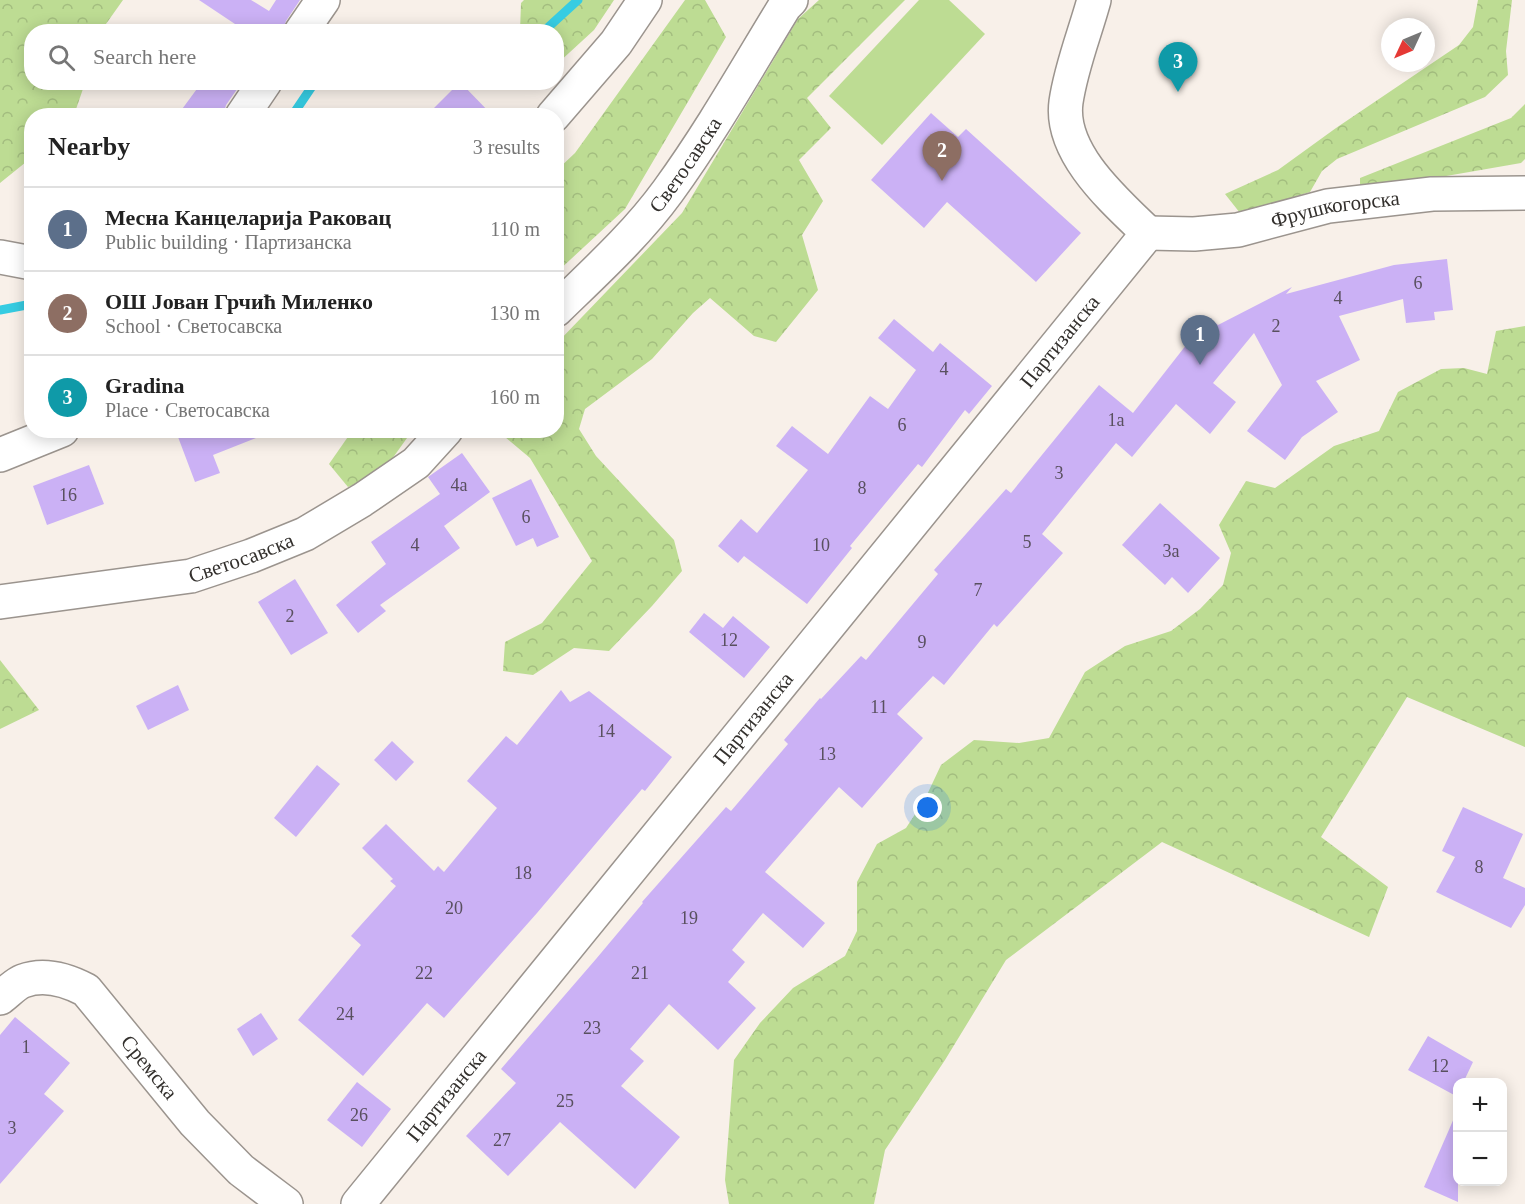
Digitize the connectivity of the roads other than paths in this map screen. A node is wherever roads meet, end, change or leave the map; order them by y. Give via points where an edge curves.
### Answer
1 (323, 0) edge
2 (645, 0) edge
3 (791, 0) edge
4 (1094, 0) edge
5 (306, 24) edge
6 (260, 90) edge
7 (247, 108) edge
8 (560, 108) edge
9 (1525, 193) edge
10 (1148, 233) junction
11 (0, 257) edge
12 (24, 262) edge
13 (564, 302) edge
14 (43, 438) edge
15 (439, 438) edge
16 (0, 455) edge
17 (0, 602) edge
18 (0, 998) edge
19 (286, 1204) edge
20 (358, 1204) edge

1 - 5 street
2 - 8 street via 616,43
3 - 13 street, Светосавска via 668,192 639,228
4 - 10 street via 1066,104 1068,127 1084,165
6 - 7 street
9 - 10 street, Фрушкогорска via 1432,194 1328,206 1238,230
10 - 20 street, Партизанска
11 - 12 street
14 - 16 street
15 - 17 street, Светосавска via 416,463 362,500 305,534 251,556 191,576
18 - 19 street, Сремска via 21,981 44,977 70,981 86,990 195,1123 241,1170

